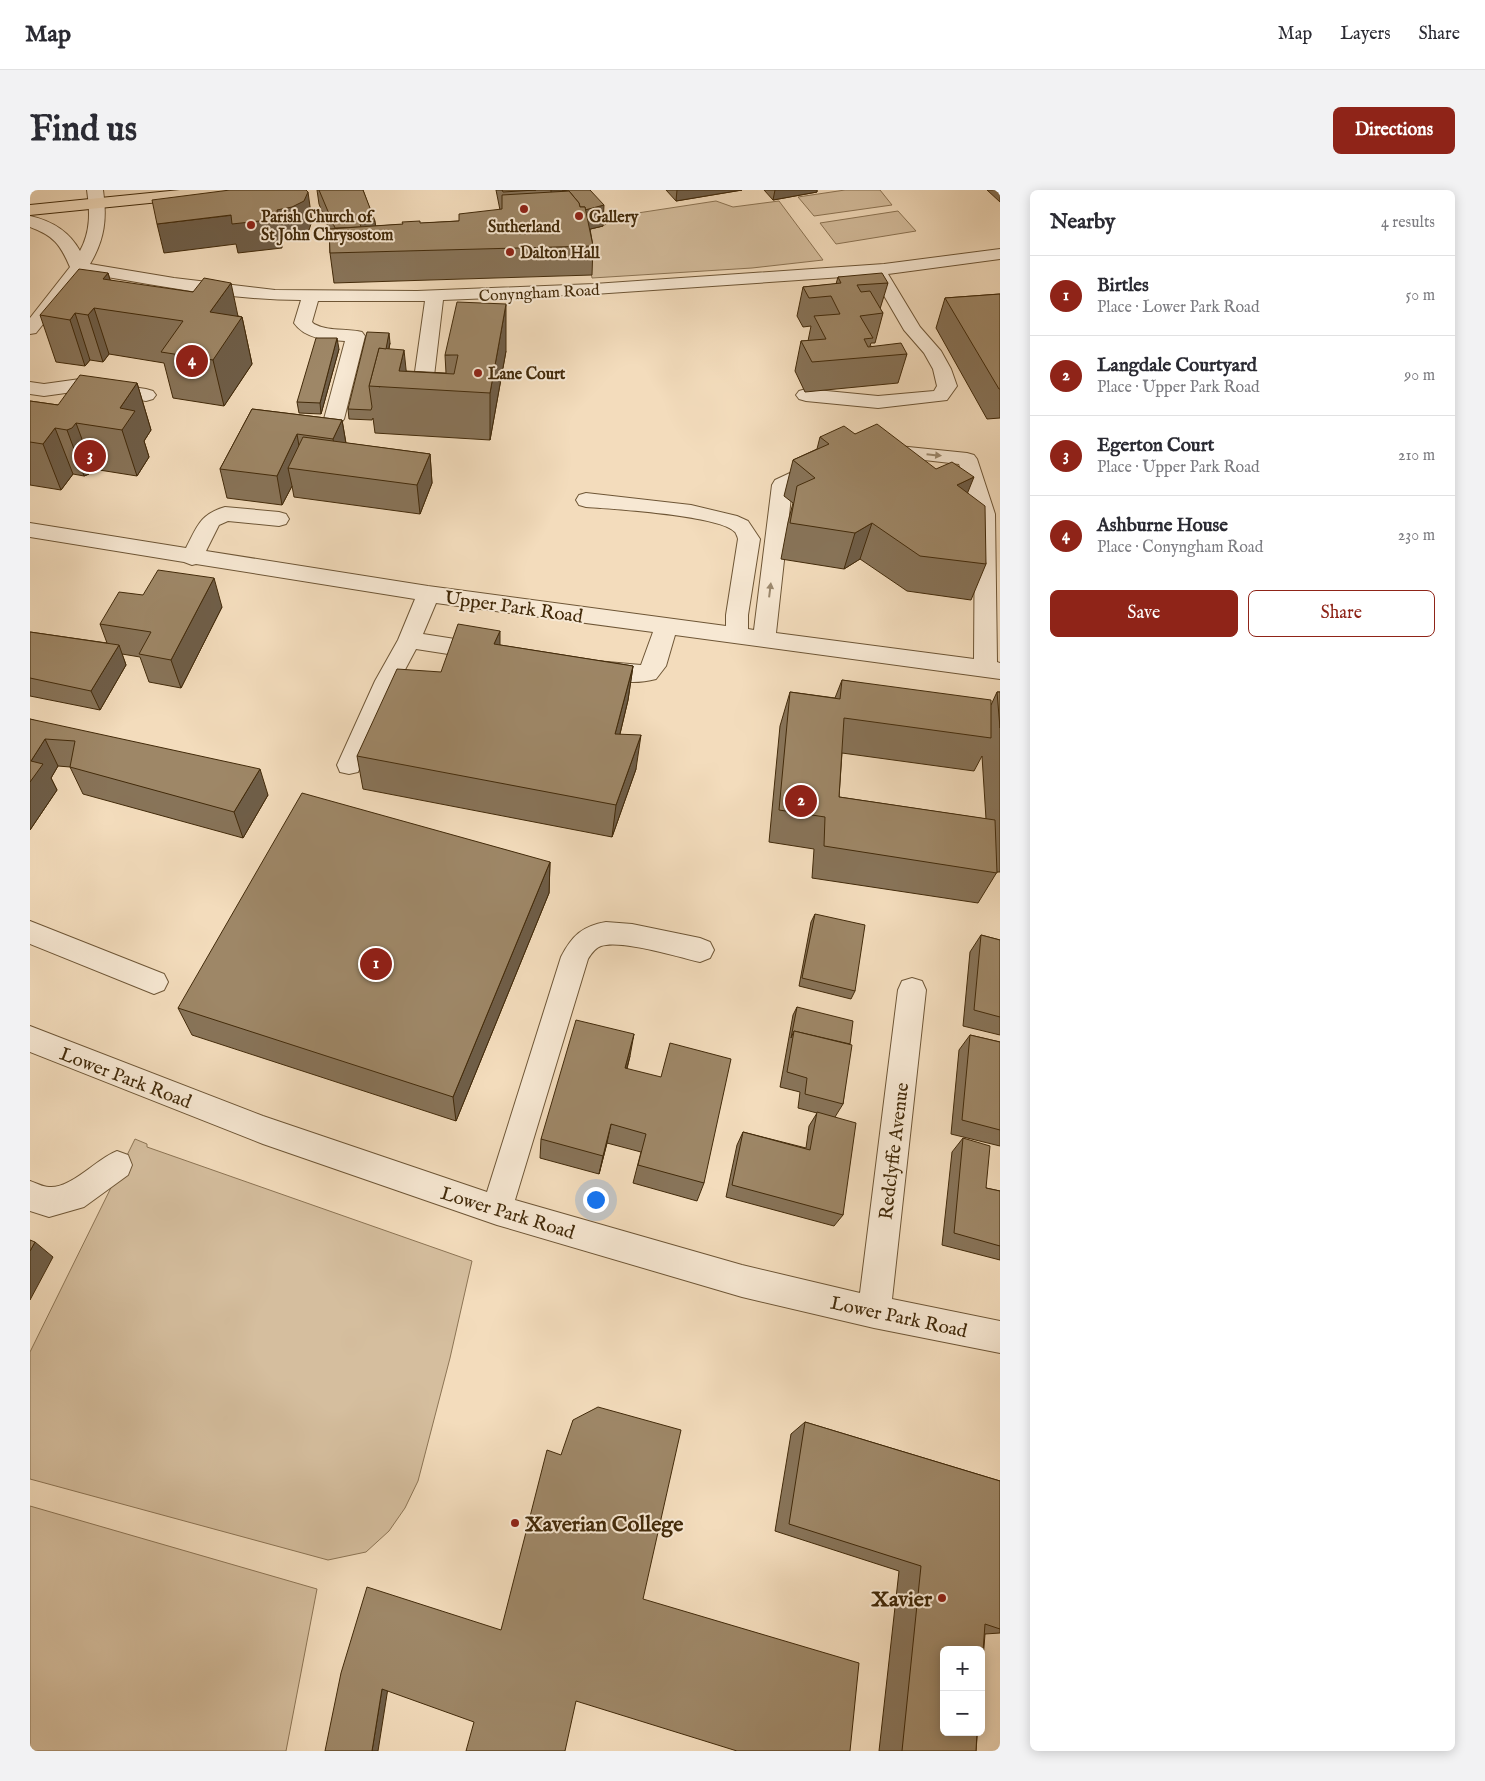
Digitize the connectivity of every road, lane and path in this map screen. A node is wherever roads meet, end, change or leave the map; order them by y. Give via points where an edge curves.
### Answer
1 (229, 190) edge
2 (96, 197) edge
3 (30, 210) edge
4 (30, 222) edge
5 (996, 255) edge
6 (79, 267) junction
7 (877, 269) junction
8 (1000, 271) edge
9 (311, 295) junction
10 (435, 296) junction
11 (30, 329) edge
12 (30, 388) edge
13 (422, 392) edge
14 (146, 395) dead end
15 (806, 395) dead end
16 (334, 419) edge
17 (863, 448) edge
18 (838, 456) edge
19 (586, 500) dead end
20 (279, 519) dead end
21 (30, 530) edge
22 (192, 558) junction
23 (428, 594) junction
24 (666, 626) junction
25 (737, 635) junction
26 (764, 639) junction
27 (409, 640) junction
28 (506, 655) edge
29 (573, 665) edge
30 (993, 670) edge
31 (349, 765) dead end
32 (30, 932) edge
33 (700, 950) dead end
34 (154, 982) dead end
35 (912, 990) dead end
36 (30, 1039) edge
37 (117, 1165) dead end
38 (30, 1196) edge
39 (497, 1210) junction
40 (874, 1312) junction
41 (1000, 1337) edge

1 - 2 highway
2 - 3 highway
2 - 6 street via 94,239
4 - 6 street via 58,234 70,245
5 - 7 street, Conyngham Road
5 - 8 street
6 - 9 street, Conyngham Road via 275,295
6 - 11 street
7 - 10 street, Conyngham Road via 555,292
7 - 15 street via 913,330 932,351 947,386 940,396 878,402
9 - 10 street, Conyngham Road
9 - 16 street via 303,323 306,327 323,333 356,336
10 - 13 street
12 - 14 street via 44,390 80,385
17 -> 30 street via 968,459 986,514
26 -> 18 street via 782,485
19 - 25 street via 668,508 726,519 742,526 749,539
20 - 22 street via 225,514 211,521
21 - 22 street, Upper Park Road
22 - 23 street, Upper Park Road
23 - 24 street, Upper Park Road
23 - 27 street
24 - 25 street, Upper Park Road
24 - 29 street via 654,666 648,673
25 - 26 street, Upper Park Road
26 - 30 street, Upper Park Road
27 - 28 street
27 - 31 street via 386,681
32 - 34 street
33 - 39 street via 614,933 596,935 582,944 575,957
35 - 40 street, Redclyffe Avenue
36 - 39 street, Lower Park Road via 263,1130
37 - 38 street via 73,1197 49,1202
39 - 40 street, Lower Park Road via 742,1281
40 - 41 street, Lower Park Road

